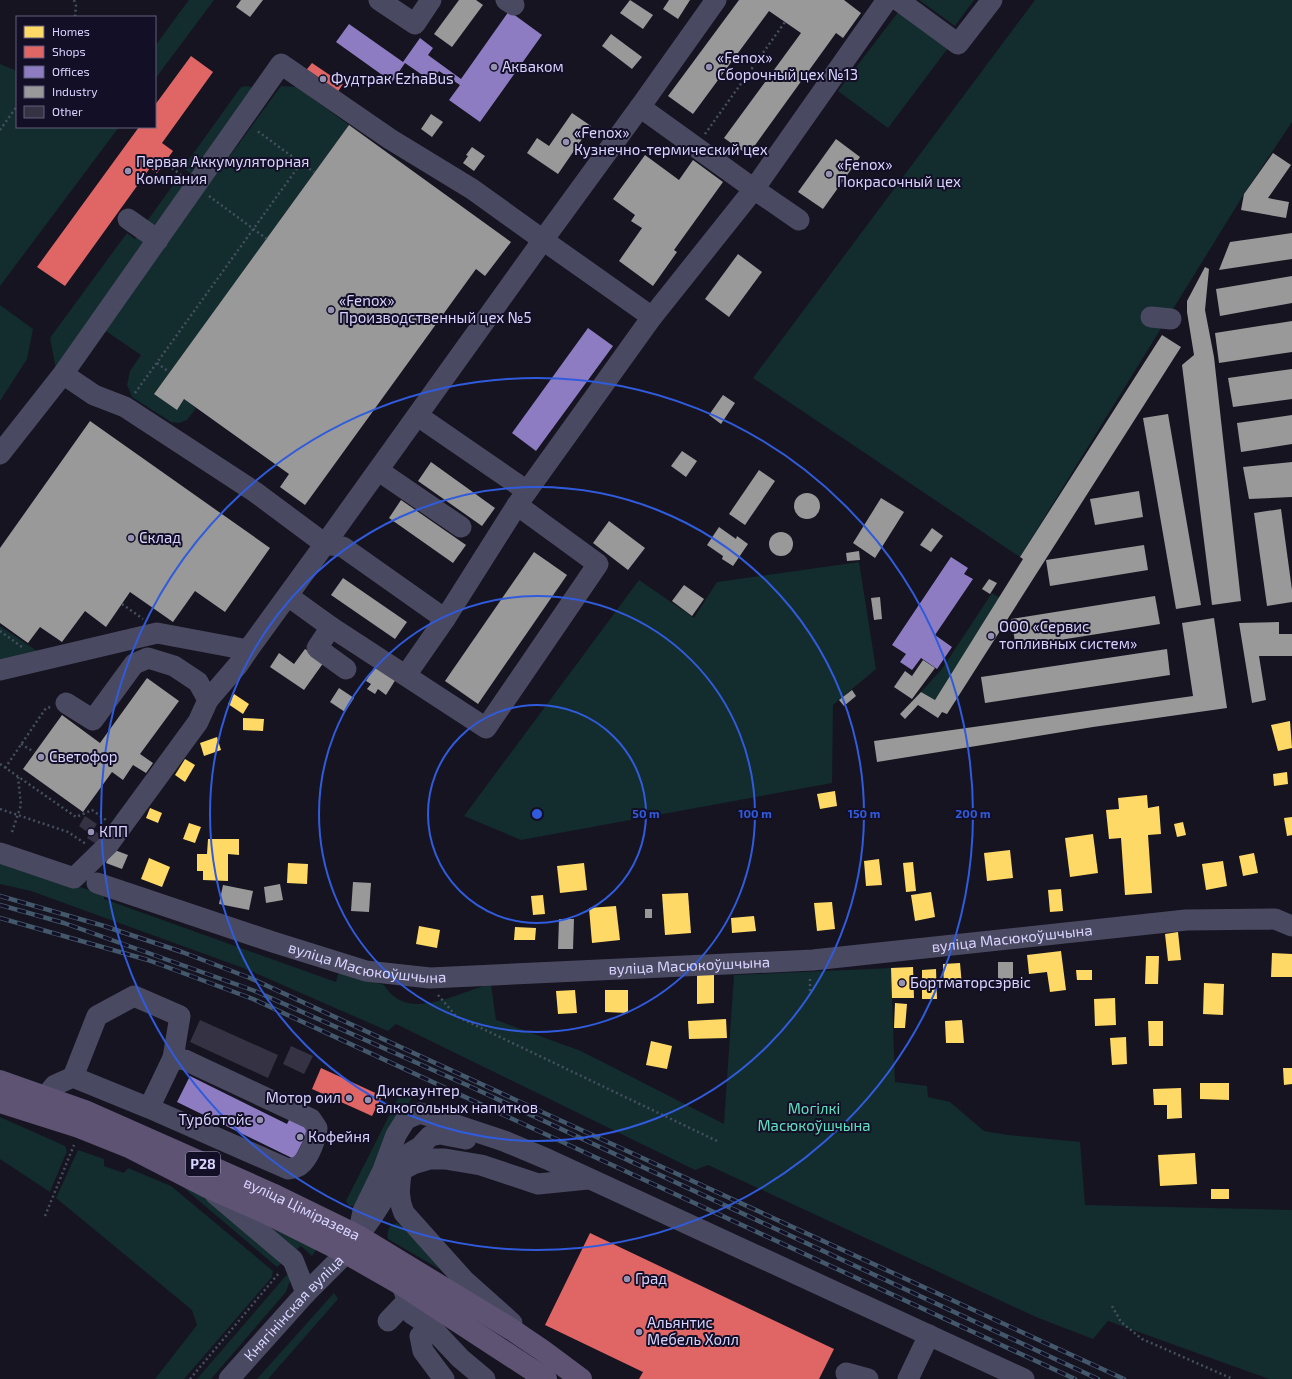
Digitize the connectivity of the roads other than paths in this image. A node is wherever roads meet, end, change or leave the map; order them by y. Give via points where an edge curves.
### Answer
1 (379, 0) edge
2 (431, 0) edge
3 (716, 0) edge
4 (887, 0) edge
5 (898, 0) edge
6 (992, 0) edge
7 (640, 107) junction
8 (754, 189) junction
9 (128, 219) dead end
10 (799, 220) dead end
11 (158, 240) junction
12 (543, 240) junction
13 (652, 317) junction
14 (63, 374) junction
15 (418, 416) junction
16 (0, 454) edge
17 (379, 471) junction
18 (522, 498) junction
19 (461, 527) dead end
20 (325, 544) junction
21 (288, 596) junction
22 (445, 619) junction
23 (331, 627) junction
24 (248, 650) junction
25 (346, 669) dead end
26 (0, 670) edge
27 (406, 675) junction
28 (208, 700) junction
29 (66, 703) road end
30 (0, 853) edge
31 (97, 883) dead end
32 (1292, 926) edge
33 (173, 1058) junction
34 (73, 1077) junction
35 (0, 1081) edge
36 (46, 1096) junction
37 (0, 1102) edge
38 (150, 1108) junction
39 (504, 1141) junction
40 (393, 1170) junction
41 (588, 1179) junction
42 (207, 1187) junction
43 (352, 1245) junction
44 (306, 1293) junction
45 (407, 1300) junction
46 (388, 1321) dead end
47 (930, 1335) junction
48 (420, 1336) junction
49 (542, 1350) junction
50 (846, 1373) dead end
51 (229, 1379) edge
52 (444, 1379) edge
53 (467, 1379) edge
54 (476, 1379) edge
55 (485, 1379) edge
56 (546, 1379) edge
57 (581, 1379) edge
58 (868, 1379) edge
59 (908, 1379) edge
60 (1024, 1379) edge

1 - 2 street via 415,24
3 - 7 street
4 - 8 street
5 - 6 street via 958,44
7 - 8 street
7 - 12 street
8 - 10 street
8 - 13 street
9 - 11 street
11 - 12 street via 282,64 390,139 472,189
11 - 14 street
12 - 13 street
12 - 15 street
13 - 18 street
14 - 16 street
14 - 20 street via 94,395 126,407 255,492
15 - 17 street
15 - 18 street
17 - 19 street
17 - 20 street
18 - 22 street
18 - 27 street via 598,564 486,728
20 - 21 street
20 - 22 street via 342,546
21 - 23 street
21 - 24 street
22 - 27 street
23 - 25 street via 317,648
23 - 27 street
24 - 26 street via 157,632
24 - 28 street
28 - 29 street via 198,682 174,666 148,658 134,664 92,720
28 - 30 street via 198,722 108,845 74,878
31 - 32 street, вуліца Масюкоўшчына via 366,971 430,978 813,960 1186,920 1275,919
33 - 34 street via 180,1016 134,996 98,1016
33 - 38 street
33 - 38 street via 185,1060 311,1119 317,1128 316,1136 299,1167 288,1169
34 - 36 street via 55,1085
34 - 38 street
35 - 36 main road, вуліца Ціміразева / Р28
36 - 43 main road, вуліца Ціміразева / Р28 via 272,1194
37 - 42 main road, вуліца Ціміразева / Р28 via 79,1127 129,1147
39 - 40 street via 454,1138 440,1134 430,1136
39 - 40 street via 420,1113 406,1119 399,1128
39 - 41 street
40 - 41 street via 430,1159 445,1159 481,1165 538,1184
40 - 43 street via 362,1211
40 - 49 street via 404,1213 464,1280
41 - 47 street
42 - 43 main road, вуліца Ціміразева / Р28 via 266,1213
42 - 44 street via 293,1260
43 - 44 street, Княгінінская вуліца
43 - 45 main road, вуліца Ціміразева / Р28
43 - 49 main road, вуліца Ціміразева / Р28
44 - 51 street, Княгінінская вуліца
45 - 46 street
45 - 48 street
45 - 54 street via 451,1361
45 - 55 street via 460,1358
45 - 56 main road, вуліца Ціміразева / Р28
47 - 59 street
47 - 60 street
48 - 52 street via 423,1351
48 - 53 street via 448,1366
49 - 57 main road, вуліца Ціміразева / Р28
50 - 58 street

